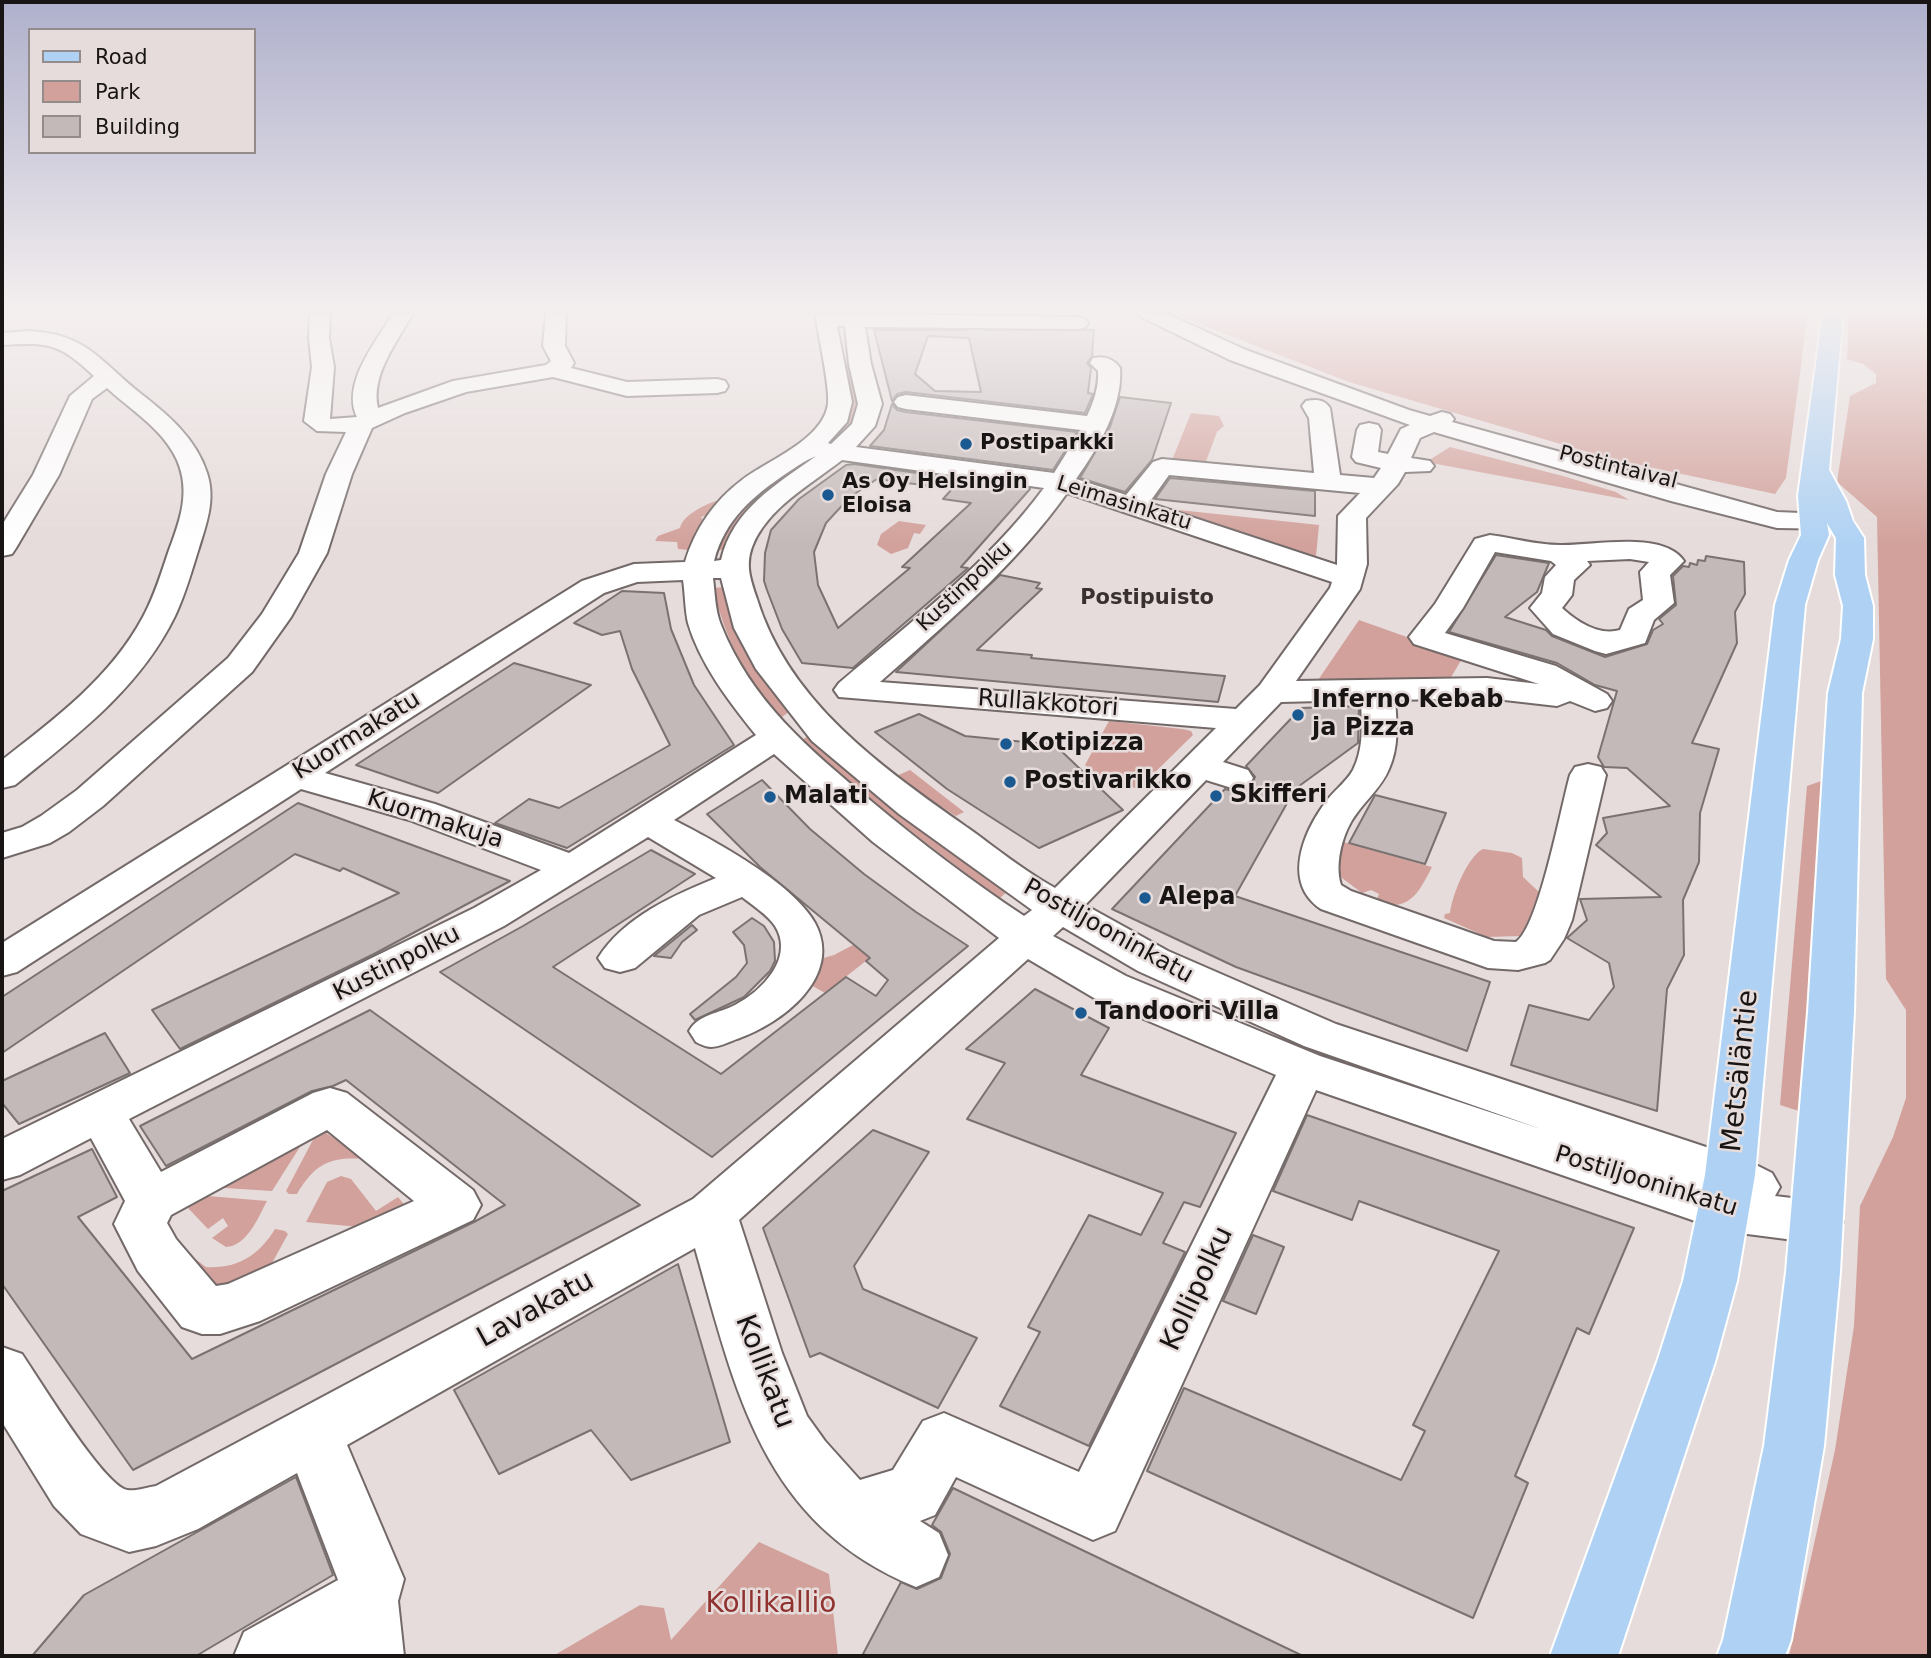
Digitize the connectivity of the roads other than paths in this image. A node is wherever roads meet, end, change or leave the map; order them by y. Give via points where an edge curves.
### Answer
1 (89, 390) edge
2 (123, 390) edge
3 (320, 390) edge
4 (367, 390) edge
5 (449, 390) edge
6 (837, 390) edge
7 (1107, 390) edge
8 (1336, 390) edge
9 (1825, 390) edge
10 (1341, 392) junction
11 (906, 402) dead end
12 (1314, 406) dead end
13 (370, 420) junction
14 (1435, 421) junction
15 (1096, 424) junction
16 (1369, 430) dead end
17 (823, 450) junction
18 (1396, 464) junction
19 (1424, 466) dead end
20 (1060, 482) junction
21 (1328, 483) junction
22 (1381, 487) junction
23 (1130, 505) junction
24 (1817, 526) junction
25 (2, 548) edge
26 (1559, 554) junction
27 (715, 570) junction
28 (1348, 578) junction
29 (852, 690) joint
30 (1378, 690) junction
31 (1272, 692) junction
32 (1244, 720) junction
33 (777, 737) junction
34 (1199, 766) junction
35 (1588, 775) dead end
36 (295, 776) junction
37 (2, 778) edge
38 (1235, 778) dead end
39 (646, 820) junction
40 (2, 846) edge
41 (573, 868) junction
42 (746, 880) junction
43 (1043, 923) junction
44 (620, 958) dead end
45 (2, 962) edge
46 (712, 1031) dead end
47 (1303, 1069) junction
48 (101, 1113) junction
49 (2, 1161) edge
50 (1727, 1192) junction
51 (151, 1201) junction
52 (711, 1214) junction
53 (1817, 1222) junction
54 (2, 1372) edge
55 (312, 1433) junction
56 (849, 1513) junction
57 (916, 1555) dead end
58 (367, 1629) edge
59 (268, 1656) edge
60 (1584, 1656) edge
61 (1751, 1656) edge

1 - 25 street via 82,396 46,475
2 - 37 street via 169,428 194,470 197,510 159,619 143,645 117,679
3 - 13 street via 316,421 326,426
4 - 13 street via 363,404
5 - 13 street
6 - 17 street, Postiljooninkatu via 839,411 826,433
7 - 15 street, Kustinpolku
8 - 10 street, Postintaival
9 - 24 main road via 1816,472 1825,482
10 - 14 street, Postintaival
10 - 14 street, Postintaival via 1401,415
11 - 15 street
12 - 21 street via 1321,418
13 - 40 street via 339,474 313,553 276,617 240,665 55,824
14 - 18 street via 1410,434
14 - 24 street, Postintaival
14 - 24 street, Postintaival via 1777,520 1798,532
15 - 20 street, Kustinpolku
16 - 18 street via 1365,457
17 - 20 street, Leimasinkatu
17 - 27 street, Postiljooninkatu via 752,485 732,503 705,541
18 - 19 street
18 - 22 street
20 - 23 street, Leimasinkatu
20 - 29 street, Kustinpolku via 1031,523 973,583
21 - 22 street
21 - 23 street via 1162,467
22 - 28 street, Lavakatu via 1352,516
23 - 28 street, Leimasinkatu
24 - 50 main road, Metsäläntie via 1790,605
24 - 53 main road via 1851,545 1850,575 1858,606 1857,639 1845,693
26 - 26 street via 1630,550 1665,557 1670,561 1655,572 1659,603 1640,616 1634,636 1605,643 1564,627 1545,608 1557,595 1560,577 1575,565
26 - 30 street via 1514,545 1485,545 1425,637 1544,673 1593,707 1486,688
27 - 33 street, Postiljooninkatu via 704,624 747,702
27 - 36 street, Kuormakatu via 634,573 593,587
27 - 43 street, Postiljooninkatu via 788,690 824,734
28 - 31 street, Lavakatu via 1333,609
29 - 32 street, Rullakkotori
30 - 31 street
30 - 35 street via 1382,737 1370,773 1328,829 1319,863 1323,890 1336,900 1488,954 1513,958 1535,950 1551,926
31 - 32 street, Lavakatu
32 - 34 street, Lavakatu
33 - 39 street, Kustinpolku
33 - 43 street, Postiljooninkatu via 887,834
34 - 38 street
34 - 43 street, Lavakatu
36 - 41 street, Kuormakuja via 422,812
36 - 45 street, Kuormakatu
39 - 41 street, Kustinpolku
39 - 42 street
41 - 48 street, Kustinpolku via 477,923
42 - 44 street via 684,906
42 - 46 street via 794,922 802,958 790,986 776,998 755,1014
43 - 47 street, Postiljooninkatu via 1065,963 1110,988
43 - 50 street, Postiljooninkatu via 1153,961 1320,1035
43 - 52 street, Lavakatu
47 - 50 street, Postiljooninkatu
47 - 56 street, Kollipolku via 1093,1510 944,1441 913,1494
48 - 49 street, Kustinpolku
48 - 51 street
50 - 53 street, Postiljooninkatu
50 - 60 main road, Metsäläntie via 1710,1281 1686,1362
51 - 51 street via 140,1224 157,1255 202,1310 240,1304 454,1205 330,1106
52 - 55 street, Lavakatu
52 - 56 street, Kollikatu via 753,1353 784,1432
53 - 61 main road via 1794,1446
54 - 55 street, Lavakatu via 76,1485 103,1513 129,1521 176,1508
55 - 58 street via 370,1579
56 - 57 street, Kollikatu
58 - 59 street

